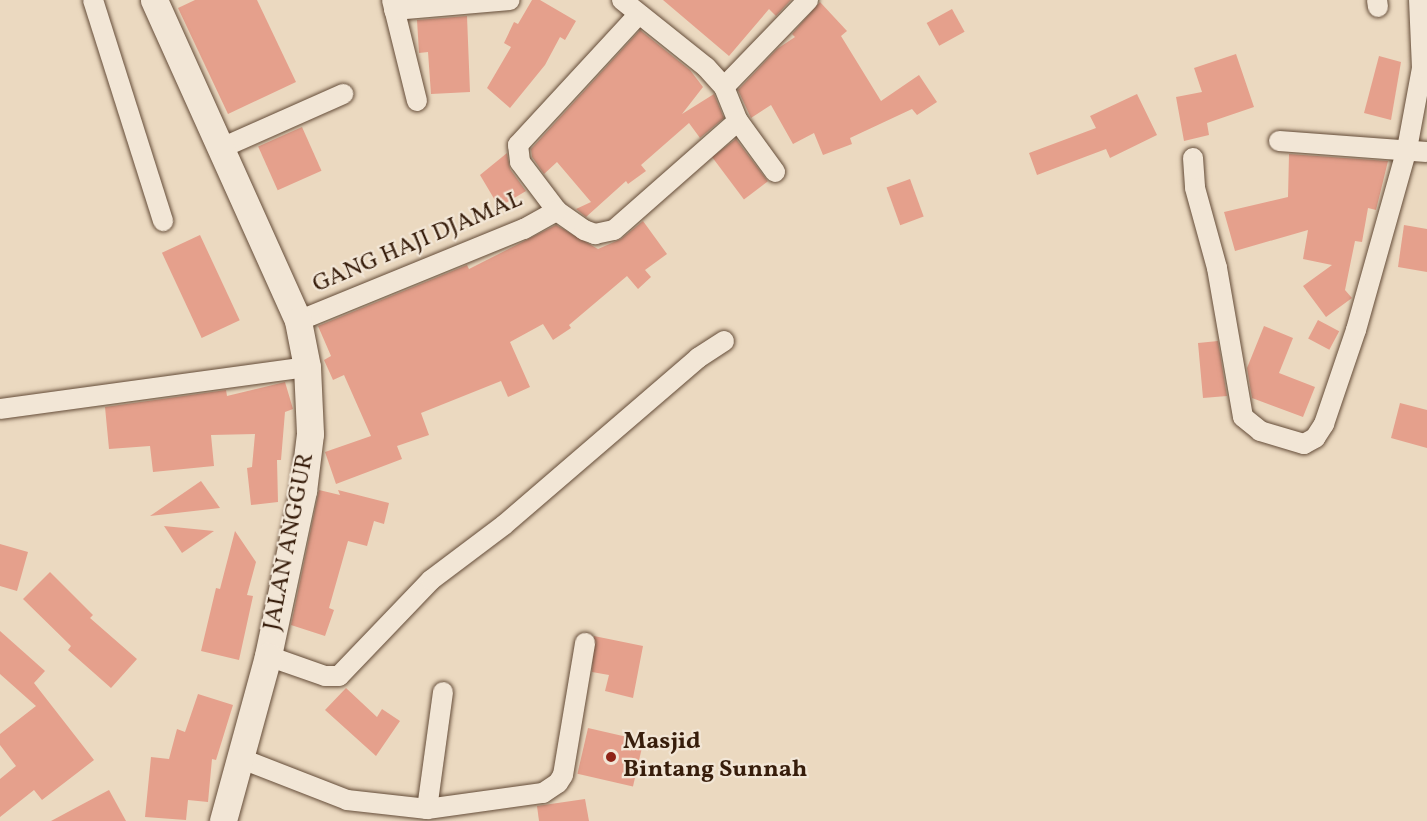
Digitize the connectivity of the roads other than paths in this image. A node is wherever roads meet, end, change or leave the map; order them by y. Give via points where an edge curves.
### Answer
1 (93, 0) edge
2 (154, 0) edge
3 (510, 0) edge
4 (622, 0) edge
5 (1419, 0) edge
6 (807, 1) edge
7 (393, 5) edge
8 (638, 15) junction
9 (724, 87) junction
10 (343, 94) dead end
11 (417, 101) dead end
12 (738, 121) junction
13 (1279, 141) dead end
14 (219, 149) junction
15 (1407, 149) junction
16 (1427, 152) edge
17 (1193, 159) dead end
18 (775, 172) dead end
19 (557, 211) junction
20 (162, 221) dead end
21 (298, 321) junction
22 (723, 341) dead end
23 (307, 367) junction
24 (0, 409) edge
25 (585, 643) dead end
26 (268, 656) junction
27 (443, 692) dead end
28 (242, 759) junction
29 (427, 809) junction
30 (223, 821) edge

1 - 20 street
2 - 14 street, JALAN ANGGUR
3 - 7 street
4 - 8 street
5 - 15 street via 1423,59
6 - 9 street
7 - 11 street
8 - 9 street via 685,49
8 - 19 street, GANG HAJI DJAMAL via 518,145 520,162
9 - 12 street
10 - 14 street
12 - 18 street
12 - 19 street, GANG HAJI DJAMAL via 614,230 595,234
13 - 15 street
14 - 21 street, JALAN ANGGUR
15 - 16 street
15 - 17 street via 1356,330 1324,424 1315,438 1304,444 1260,430 1244,417 1217,268 1195,188
19 - 21 street, GANG HAJI DJAMAL via 524,229
21 - 23 street, JALAN ANGGUR
22 - 26 street via 698,358 504,525 431,580 339,676 326,676
23 - 24 street
23 - 26 street, JALAN ANGGUR via 308,463
25 - 29 street via 558,783 543,793
26 - 28 street, JALAN ANGGUR
27 - 29 street
28 - 29 street via 347,800
28 - 30 street, JALAN ANGGUR

